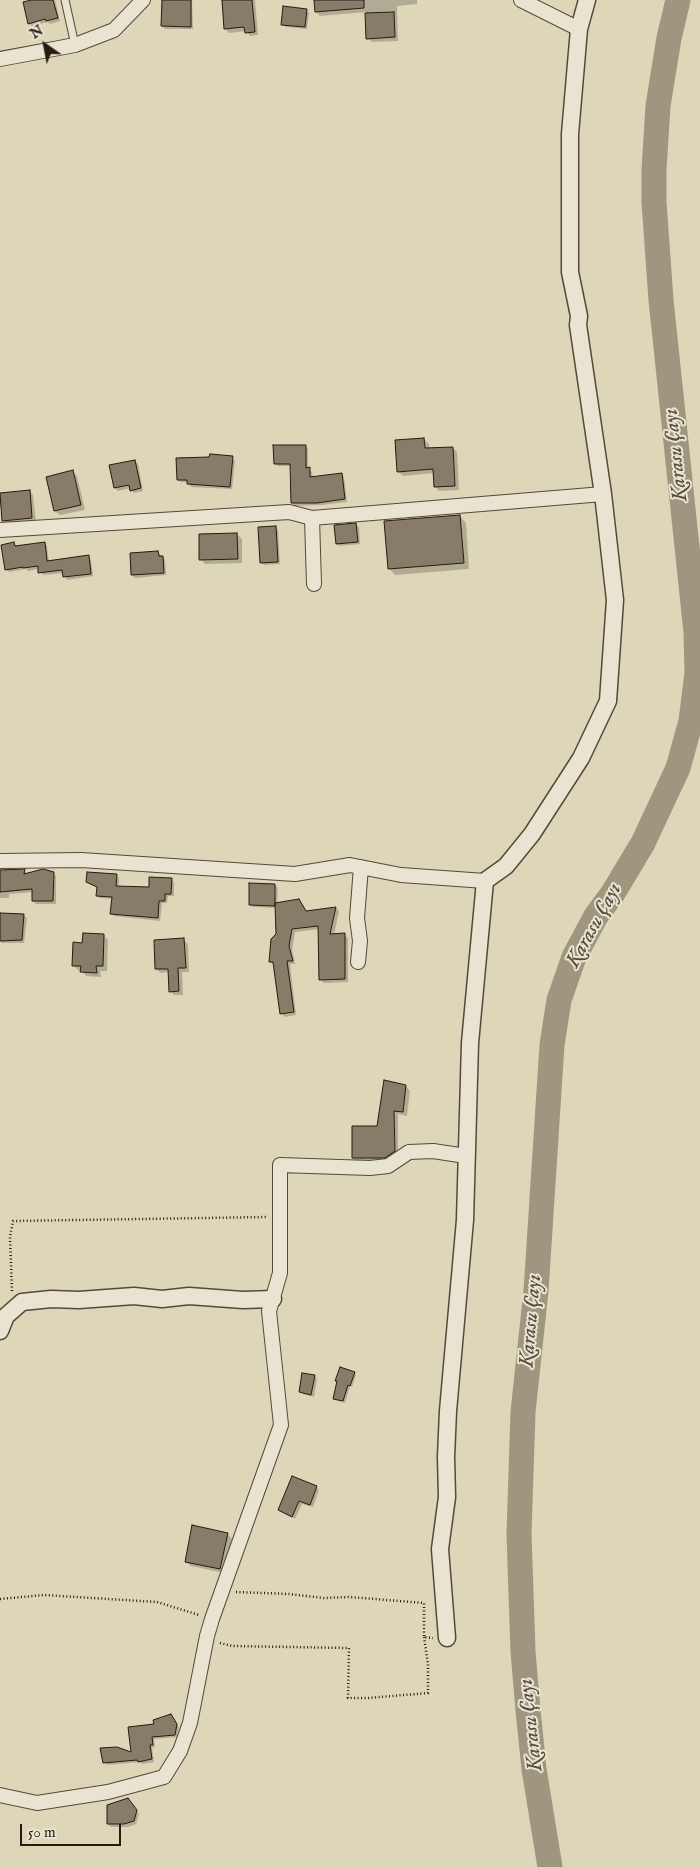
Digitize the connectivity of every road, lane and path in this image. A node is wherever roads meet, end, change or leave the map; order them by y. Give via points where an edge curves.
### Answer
1 (65, 0) edge
2 (143, 0) edge
3 (521, 0) edge
4 (587, 0) edge
5 (580, 28) junction
6 (75, 45) junction
7 (0, 59) edge
8 (603, 494) junction
9 (312, 518) junction
10 (0, 530) edge
11 (314, 584) dead end
12 (0, 860) edge
13 (361, 867) junction
14 (485, 881) junction
15 (358, 962) dead end
16 (466, 1156) junction
17 (280, 1216) junction
18 (272, 1299) junction
19 (14, 1310) junction
20 (0, 1331) edge
21 (222, 1591) junction
22 (0, 1598) edge
23 (212, 1619) junction
24 (424, 1637) junction
25 (447, 1638) joint
26 (206, 1639) junction
27 (0, 1795) edge

1 - 6 lane
2 - 6 street via 114,30
3 - 5 street
4 - 5 street
5 - 8 street via 570,134 570,272
6 - 7 street
8 - 9 street
8 - 14 street via 615,600 608,701 581,758 532,834 506,866
9 - 10 street via 289,512
9 - 11 street
12 - 13 street via 81,860 295,874 350,865
13 - 14 street via 400,874
13 - 15 street
14 - 16 street via 470,1043
16 - 17 street via 405,1147 388,1166 280,1165
16 - 25 street via 465,1220 448,1411 447,1497 440,1550
17 - 18 street via 280,1273
17 - 19 path via 13,1221 10,1237
18 - 19 street via 134,1296 52,1299 22,1302
18 - 21 street via 269,1311 281,1425
19 - 20 street via 6,1316
21 - 23 street
21 - 24 path via 424,1603
22 - 23 path via 44,1596 157,1602
23 - 26 street
24 - 25 path
24 - 26 path via 428,1693 368,1698 348,1698 349,1648 232,1646
26 - 27 street via 190,1722 180,1751 164,1777 108,1792 37,1802

